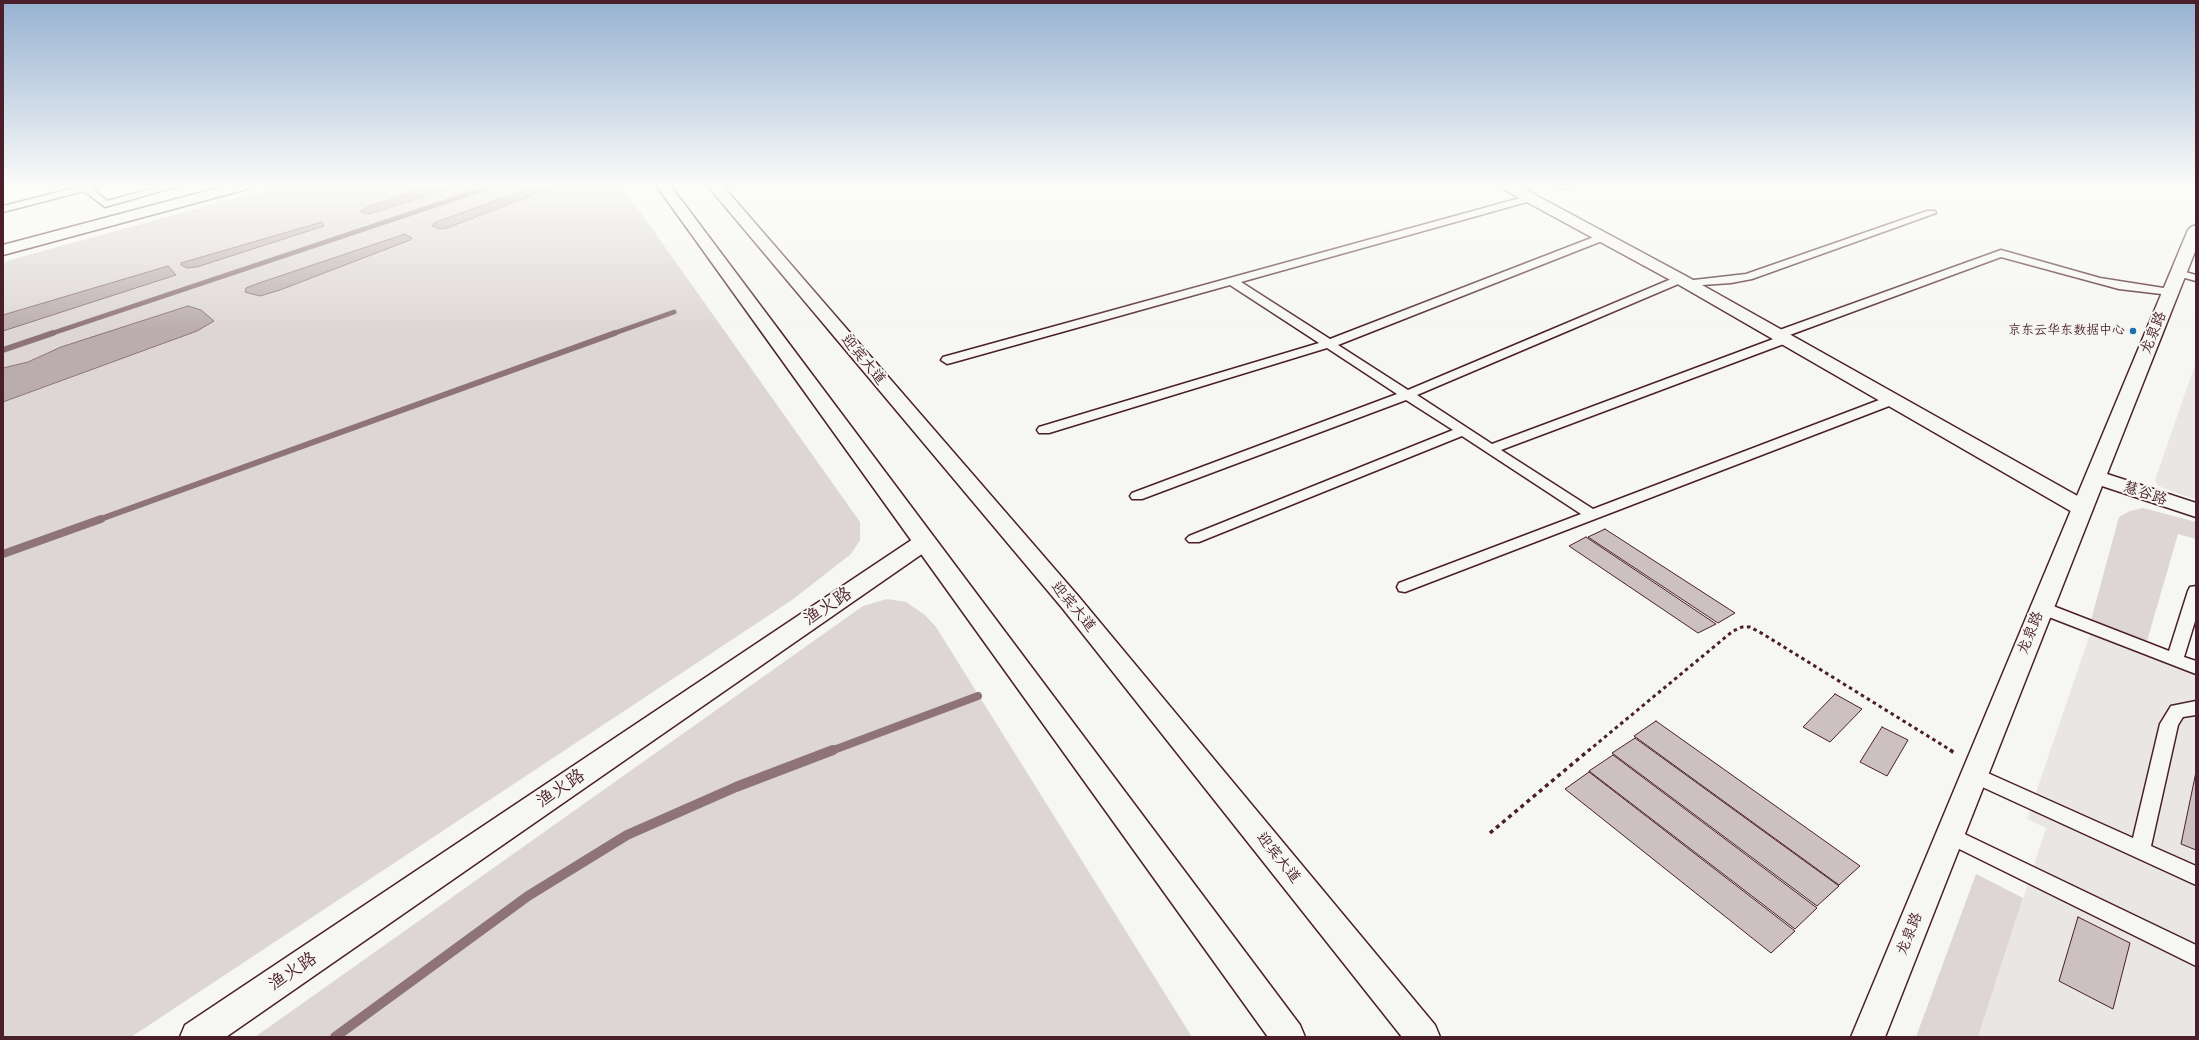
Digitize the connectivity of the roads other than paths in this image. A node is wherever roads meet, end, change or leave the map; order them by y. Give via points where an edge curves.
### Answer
1 (65, 234) edge
2 (698, 234) edge
3 (755, 234) edge
4 (1403, 234) edge
5 (1598, 234) edge
6 (1872, 234) edge
7 (2195, 234) edge
8 (1603, 236) junction
9 (3, 250) edge
10 (1232, 281) junction
11 (1684, 281) junction
12 (2182, 281) edge
13 (1782, 337) junction
14 (1329, 344) junction
15 (947, 360) dead end
16 (1406, 394) junction
17 (1892, 400) junction
18 (1044, 430) dead end
19 (1463, 431) junction
20 (1491, 450) junction
21 (2094, 477) junction
22 (1137, 496) dead end
23 (2082, 508) junction
24 (2196, 510) edge
25 (1592, 515) junction
26 (1194, 539) dead end
27 (924, 542) junction
28 (1405, 587) dead end
29 (2196, 591) edge
30 (2042, 608) junction
31 (2175, 659) junction
32 (2196, 668) edge
33 (2196, 708) edge
34 (1976, 771) junction
35 (1950, 835) junction
36 (2140, 851) junction
37 (2196, 876) edge
38 (2196, 956) edge
39 (197, 1037) edge
40 (1288, 1037) edge
41 (1423, 1037) edge
42 (1868, 1037) edge

1 - 9 main road
2 - 27 main road
3 - 41 main road, 迎宾大道 via 1071,603
4 - 10 lane
5 - 8 main road
6 - 11 lane via 1748,276 1732,280
7 - 12 main road, 龙泉路
8 - 11 main road
8 - 14 lane
10 - 14 lane
10 - 15 lane
11 - 13 main road
11 - 16 lane
12 - 13 lane via 2112,284 2002,253
12 - 21 main road, 龙泉路
13 - 17 main road
13 - 20 lane
14 - 16 lane
14 - 18 lane
16 - 19 lane
16 - 22 lane
17 - 23 main road
17 - 25 lane
19 - 20 lane
19 - 26 lane
20 - 25 lane
21 - 23 main road, 龙泉路
21 - 24 main road, 慧谷路
23 - 30 main road, 龙泉路
25 - 28 lane
27 - 39 main road, 渔火路
27 - 40 main road
29 - 31 lane
30 - 31 lane
30 - 34 main road, 龙泉路
31 - 32 lane
33 - 36 lane via 2177,711 2170,724
34 - 35 main road, 龙泉路
34 - 36 lane
35 - 38 lane
35 - 42 main road, 龙泉路
36 - 37 lane

